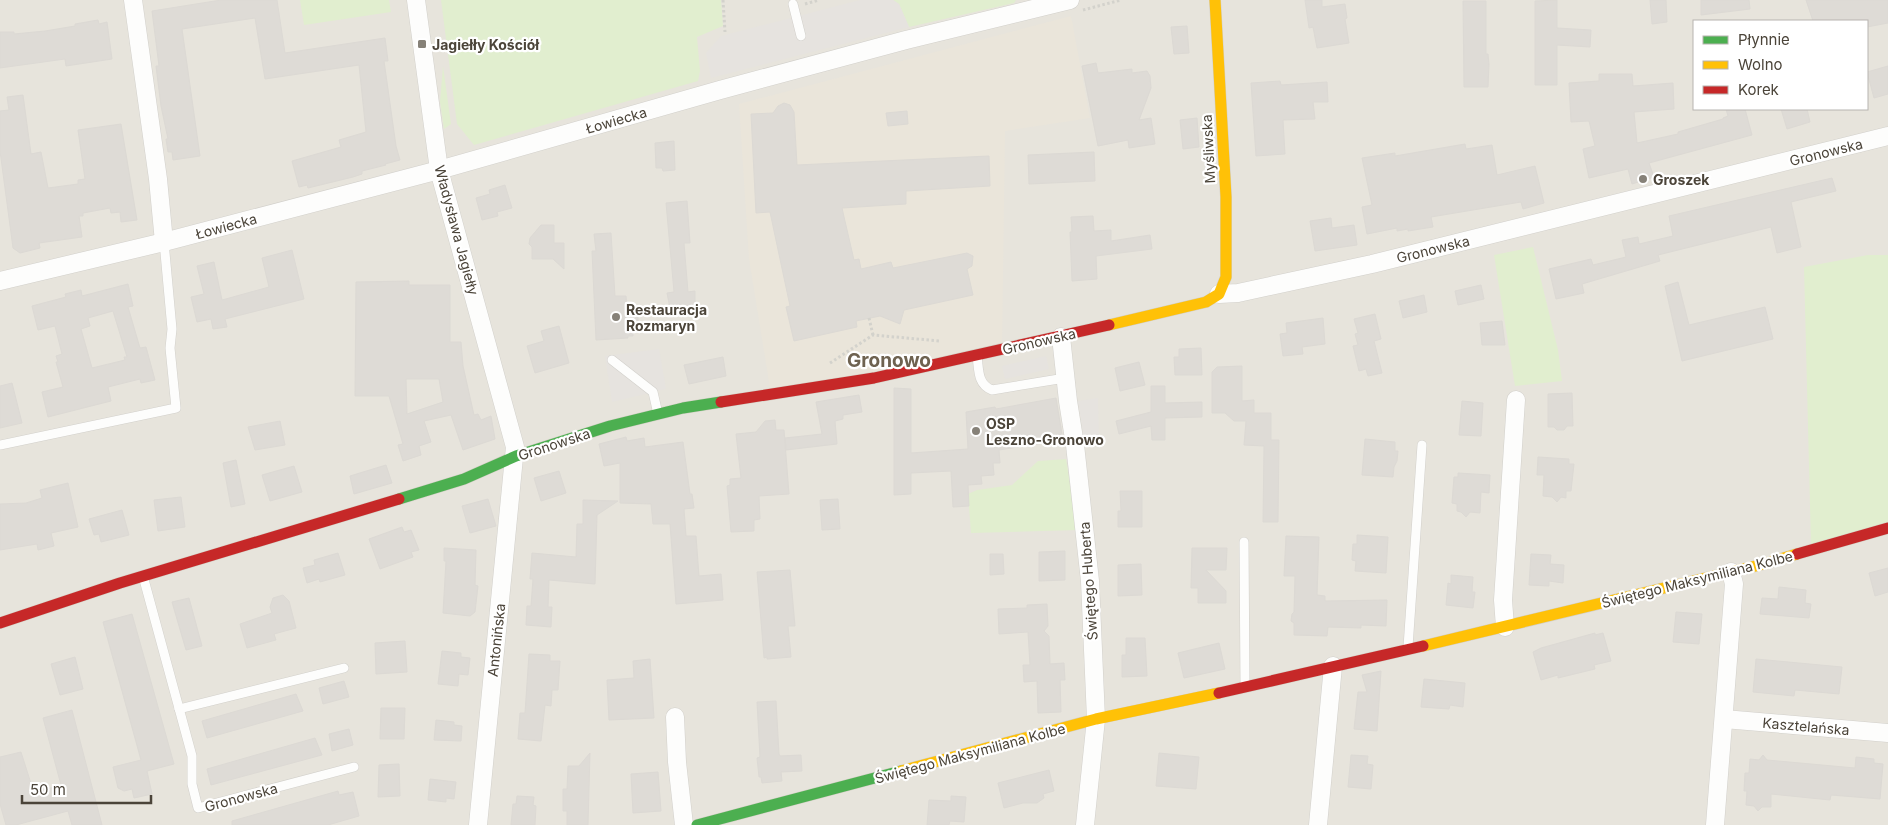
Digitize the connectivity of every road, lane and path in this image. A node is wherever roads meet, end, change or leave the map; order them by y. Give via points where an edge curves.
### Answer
1 (133, 0) edge
2 (416, 0) edge
3 (723, 0) edge
4 (1070, 0) edge
5 (1215, 0) edge
6 (793, 4) dead end
7 (725, 32) dead end
8 (801, 36) dead end
9 (1888, 136) edge
10 (439, 170) junction
11 (164, 242) junction
12 (0, 282) edge
13 (1219, 294) junction
14 (869, 318) dead end
15 (873, 335) junction
16 (1061, 337) junction
17 (949, 342) dead end
18 (977, 356) junction
19 (612, 360) dead end
20 (829, 364) dead end
21 (1065, 378) junction
22 (1516, 400) dead end
23 (658, 414) junction
24 (0, 445) edge
25 (1422, 445) dead end
26 (516, 456) junction
27 (1888, 528) edge
28 (1244, 542) dead end
29 (1731, 572) junction
30 (143, 576) junction
31 (0, 623) edge
32 (1505, 627) junction
33 (1408, 649) junction
34 (1333, 666) junction
35 (344, 668) dead end
36 (1245, 687) junction
37 (179, 709) junction
38 (675, 717) dead end
39 (1096, 719) junction
40 (1724, 719) junction
41 (1888, 733) edge
42 (354, 767) dead end
43 (738, 820) edge
44 (478, 825) edge
45 (684, 825) edge
46 (697, 825) edge
47 (1085, 825) edge
48 (1318, 825) edge
49 (1715, 825) edge

1 - 11 street
2 - 10 street, Władysława Jagiełły
3 - 7 path
4 - 10 street, Łowiecka via 720,90
5 - 13 street, Myśliwska via 1226,197 1226,277
6 - 8 lane
9 - 13 street, Gronowska via 1372,264 1238,293
10 - 11 street, Łowiecka
10 - 26 street, Władysława Jagiełły
11 - 12 street, Łowiecka
11 - 24 lane via 176,408
13 - 16 street, Gronowska via 1206,302
14 - 15 path
15 - 17 path
15 - 20 path
16 - 18 street, Gronowska
16 - 21 street, Świętego Huberta
18 - 21 lane via 980,381 992,390
18 - 23 street, Gronowska via 874,378
19 - 23 lane via 653,392
21 - 39 street, Świętego Huberta via 1090,582
22 - 32 street via 1503,600
23 - 26 street, Gronowska
25 - 33 lane
26 - 30 street, Gronowska via 456,482
26 - 44 street, Antonińska
27 - 29 street, Świętego Maksymiliana Kolbe
28 - 36 lane
29 - 32 street, Świętego Maksymiliana Kolbe
29 - 40 street via 1734,584
30 - 31 street, Gronowska
30 - 37 lane, Gronowska
32 - 33 street, Świętego Maksymiliana Kolbe
33 - 34 street, Świętego Maksymiliana Kolbe
34 - 36 street, Świętego Maksymiliana Kolbe
34 - 48 street
35 - 37 lane
36 - 39 street, Świętego Maksymiliana Kolbe
37 - 42 lane, Gronowska via 192,756 192,784 198,808
38 - 45 street
39 - 43 street, Świętego Maksymiliana Kolbe
39 - 47 street, Świętego Huberta
40 - 41 street, Kasztelańska
40 - 49 street
43 - 46 street, Świętego Maksymiliana Kolbe

